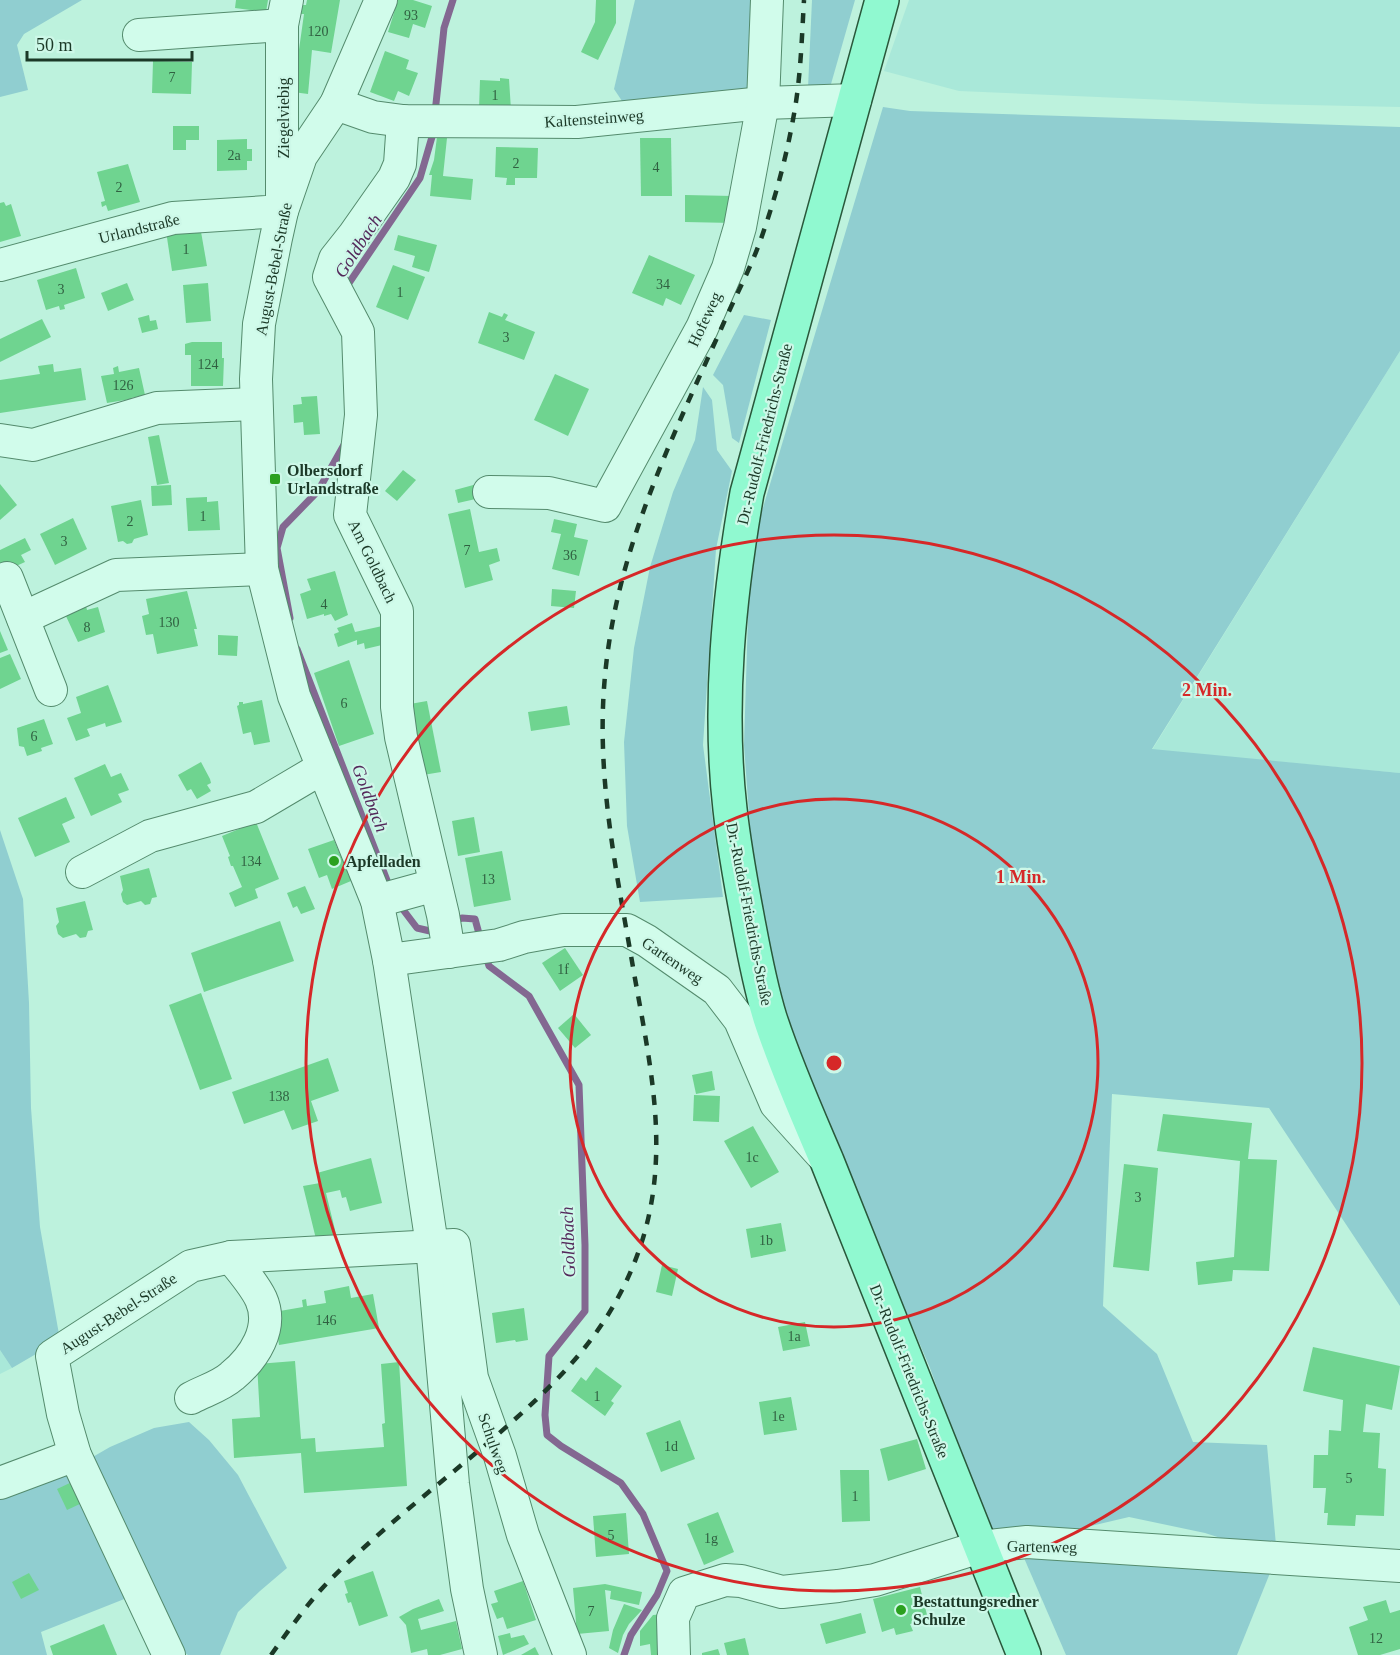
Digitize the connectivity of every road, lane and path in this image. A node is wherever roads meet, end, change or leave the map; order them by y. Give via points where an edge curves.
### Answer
1 (767, 0) edge
2 (882, 0) edge
3 (376, 1) edge
4 (284, 12) edge
5 (139, 35) dead end
6 (855, 100) junction
7 (762, 103) junction
8 (336, 104) junction
9 (423, 121) junction
10 (282, 212) junction
11 (0, 265) edge
12 (255, 404) junction
13 (0, 440) edge
14 (489, 492) dead end
15 (262, 569) junction
16 (7, 578) dead end
17 (23, 618) junction
18 (51, 690) dead end
19 (322, 768) junction
20 (82, 872) dead end
21 (435, 885) junction
22 (391, 898) junction
23 (447, 935) junction
24 (389, 960) junction
25 (827, 1161) junction
26 (432, 1245) junction
27 (231, 1257) junction
28 (191, 1398) dead end
29 (75, 1455) junction
30 (0, 1483) edge
31 (980, 1547) junction
32 (1400, 1566) edge
33 (169, 1655) edge
34 (481, 1655) edge
35 (570, 1655) edge
36 (674, 1655) edge
37 (1024, 1655) edge

1 - 7 street, Hofeweg
2 - 6 main road, Dr.-Rudolf-Friedrichs-Straße
3 - 8 street, August-Bebel-Straße
4 - 5 street, Ziegelviebig
4 - 10 street, Ziegelviebig
6 - 7 street, Kaltensteinweg
6 - 25 main road, Dr.-Rudolf-Friedrichs-Straße via 747,493 736,553 726,687 730,809 742,893 770,1017
7 - 9 street, Kaltensteinweg via 577,122
7 - 14 street, Hofeweg via 740,226 728,267 702,328 605,506 549,493
8 - 9 street, Kaltensteinweg via 373,117
8 - 10 street, August-Bebel-Straße via 301,156
9 - 21 street, Am Goldbach via 397,171 335,259 329,277 358,332 361,415 350,515 397,611 397,707 401,737
10 - 11 street, Urlandstraße via 173,218
10 - 12 street, August-Bebel-Straße via 259,324
12 - 13 street via 157,408 33,445
12 - 15 street, August-Bebel-Straße
15 - 17 street via 116,575
15 - 19 street, August-Bebel-Straße via 294,696
16 - 17 street
17 - 18 street
19 - 20 street via 256,807 150,836
19 - 22 street, August-Bebel-Straße
21 - 22 street
21 - 23 street, Am Goldbach
22 - 24 street, August-Bebel-Straße
23 - 24 street, Gartenweg
23 - 25 street, Gartenweg via 499,945 563,930 627,930 647,941 717,990 740,1020 776,1104
24 - 26 street, August-Bebel-Straße
25 - 31 main road, Dr.-Rudolf-Friedrichs-Straße
26 - 27 street, August-Bebel-Straße
26 - 34 street, August-Bebel-Straße via 453,1484 467,1589
26 - 35 street, Schulweg via 454,1245 472,1378 523,1535
27 - 28 street via 261,1299 266,1317 261,1341 231,1377
27 - 29 street, August-Bebel-Straße via 191,1266 52,1356
29 - 30 street
29 - 33 street, August-Bebel-Straße
31 - 32 street, Gartenweg via 1027,1542
31 - 36 street, Gartenweg via 875,1580 838,1586 782,1592 724,1580 684,1593 674,1618
31 - 37 main road, Dr.-Rudolf-Friedrichs-Straße

